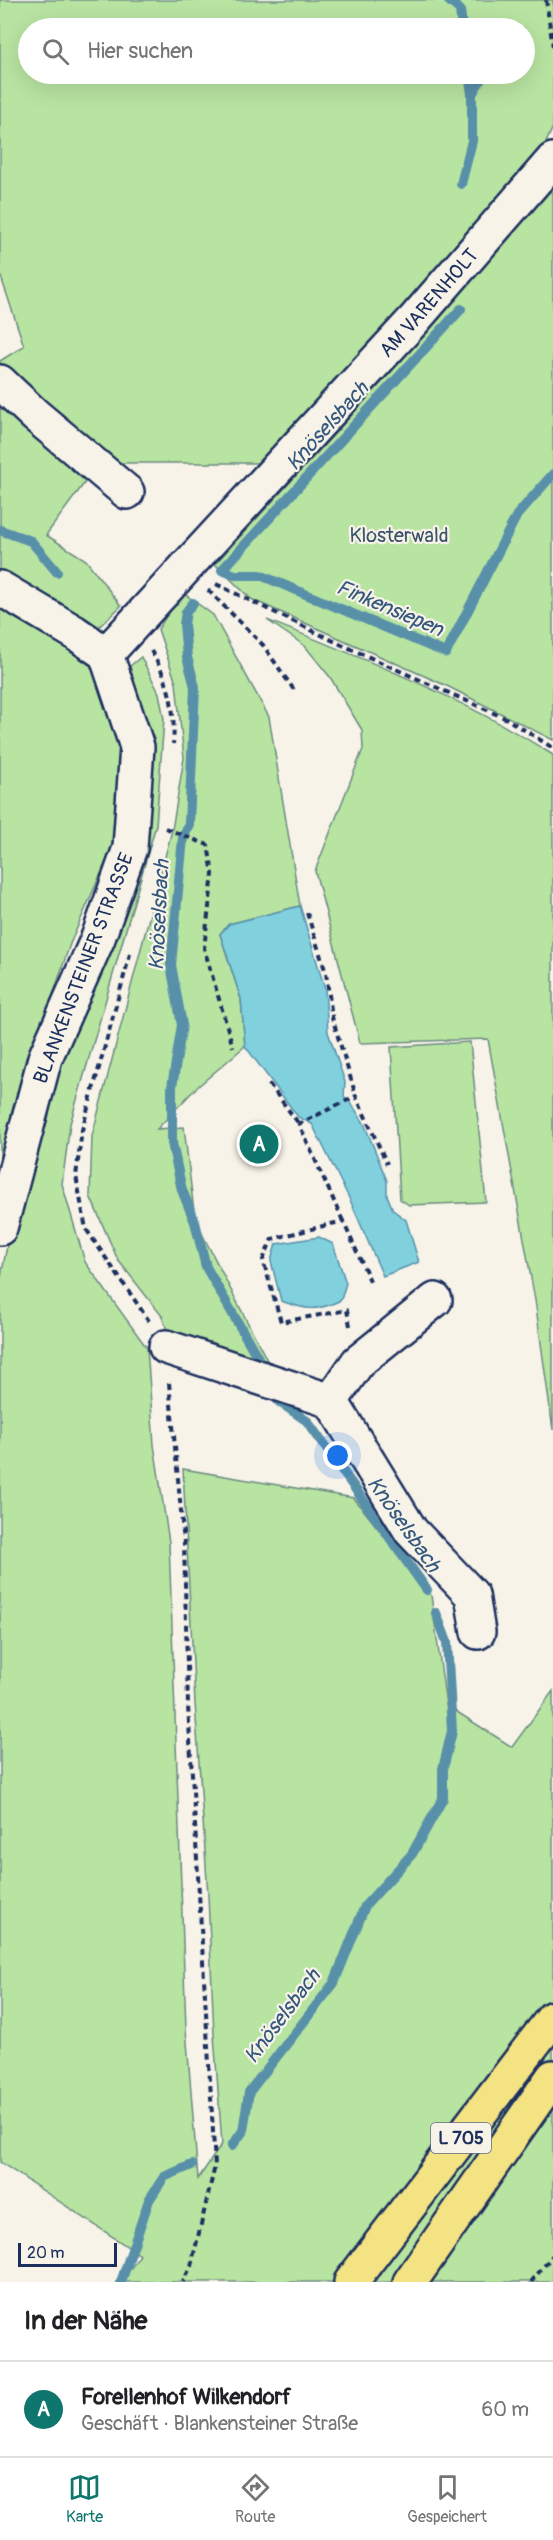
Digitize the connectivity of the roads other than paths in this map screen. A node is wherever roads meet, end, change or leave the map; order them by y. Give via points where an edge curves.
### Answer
1 (553, 160) edge
2 (0, 382) edge
3 (127, 492) dead end
4 (0, 588) edge
5 (106, 654) junction
6 (0, 1228) edge
7 (435, 1300) dead end
8 (166, 1347) road end
9 (332, 1401) junction
10 (478, 1632) dead end
11 (553, 2018) edge
12 (553, 2077) edge
13 (351, 2282) edge
14 (410, 2282) edge

1 - 5 street, AM VARENHOLT via 414,320
2 - 3 street
4 - 5 street
5 - 6 street, BLANKENSTEINER STRASSE via 137,747 130,848 98,938 45,1058
7 - 9 street via 358,1362
8 - 9 street
9 - 10 street via 411,1531 472,1595
11 - 13 main road, L 705
12 - 14 main road, L 705

